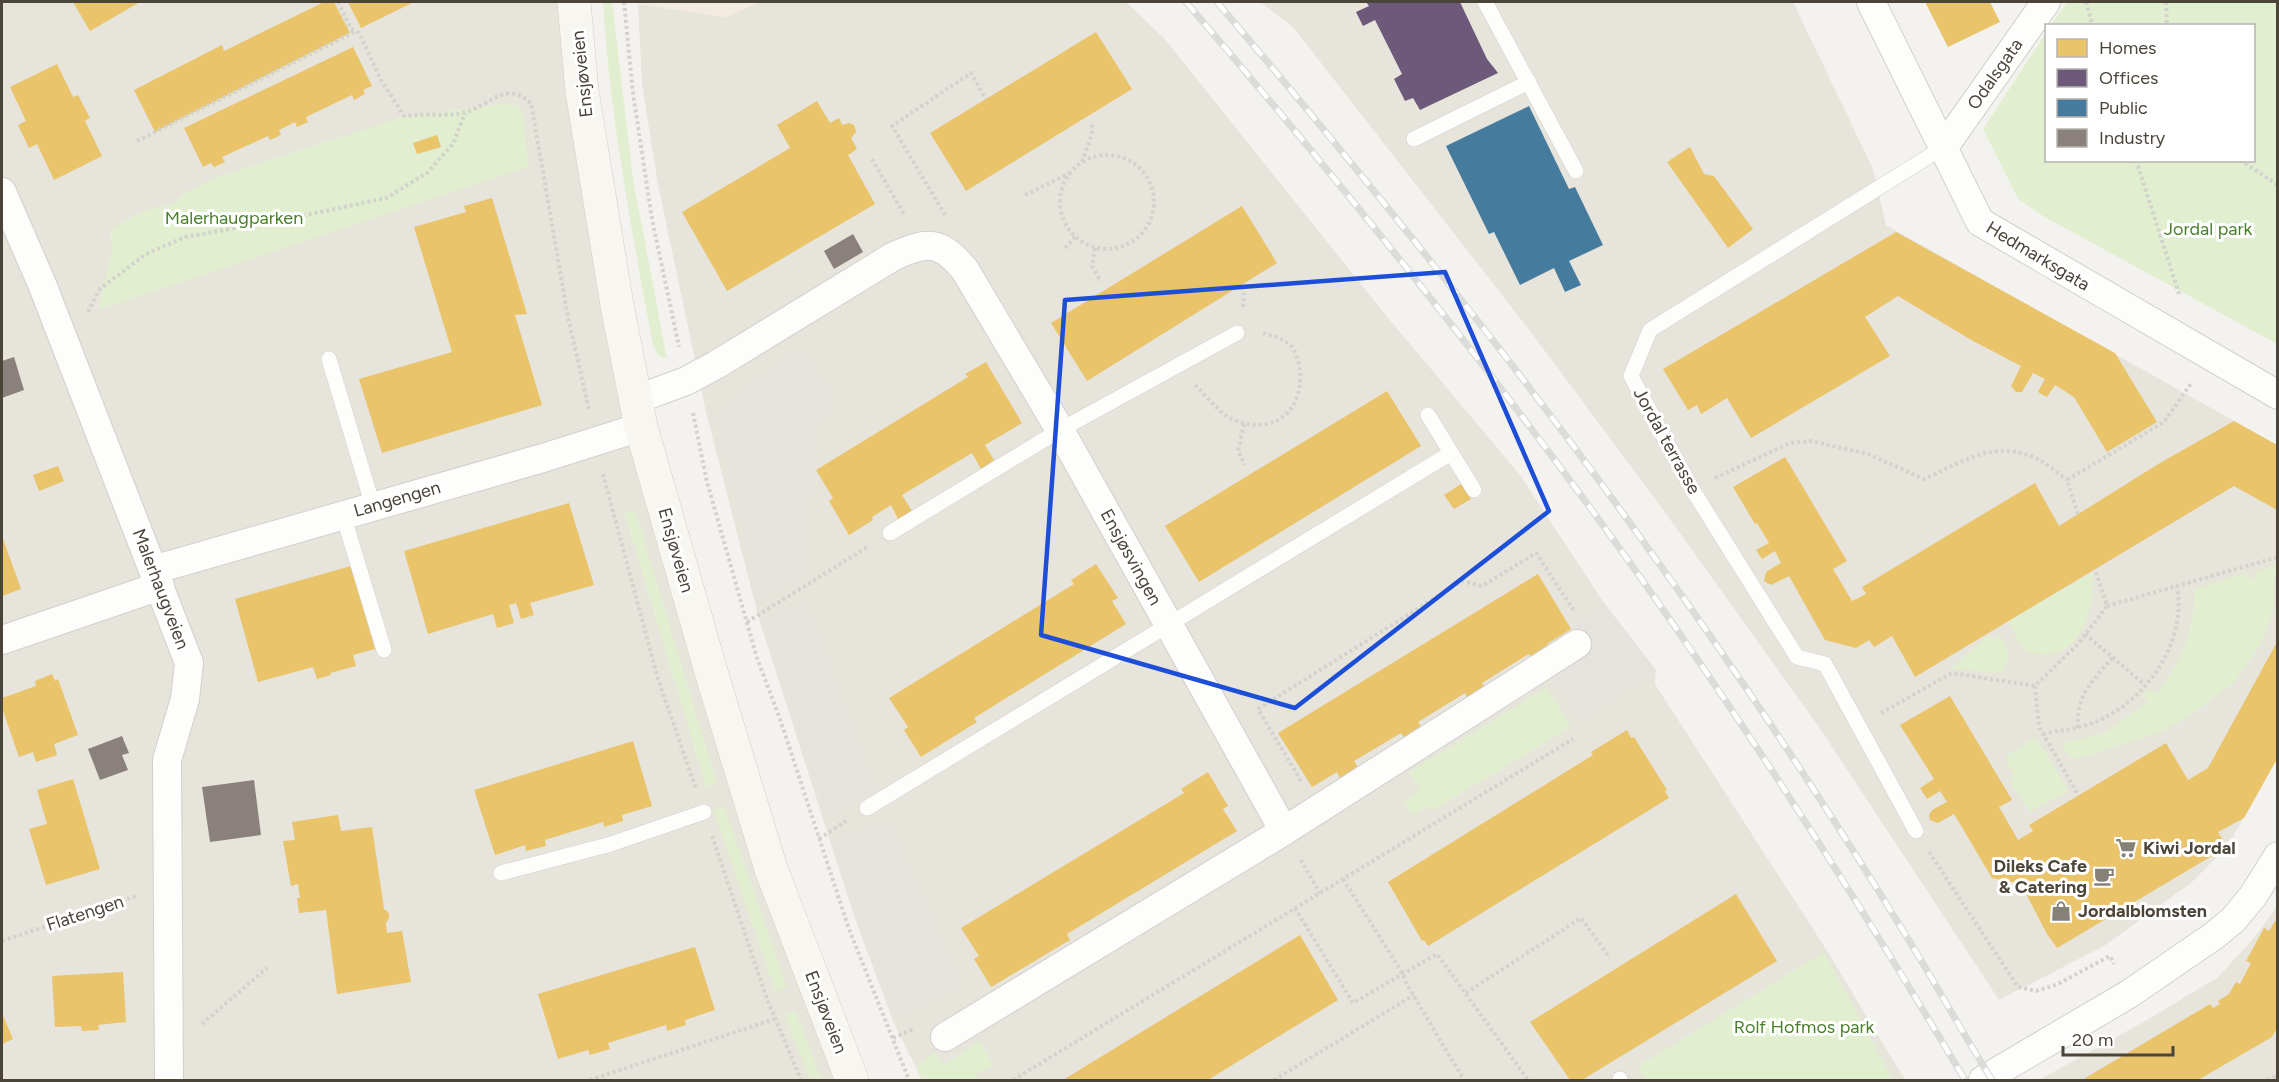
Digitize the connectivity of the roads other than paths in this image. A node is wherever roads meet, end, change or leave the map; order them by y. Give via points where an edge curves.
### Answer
1 (574, 2) edge
2 (1485, 2) edge
3 (1871, 2) edge
4 (2046, 2) edge
5 (1528, 82) junction
6 (1414, 139) dead end
7 (1944, 147) junction
8 (1576, 171) dead end
9 (2, 192) edge
10 (1237, 333) road end
11 (329, 359) dead end
12 (2277, 395) edge
13 (638, 413) junction
14 (1428, 415) dead end
15 (1060, 430) junction
16 (1451, 453) junction
17 (1474, 490) dead end
18 (373, 506) junction
19 (343, 515) junction
20 (890, 533) road end
21 (156, 578) junction
22 (1169, 625) junction
23 (2, 640) edge
24 (1577, 644) dead end
25 (384, 650) dead end
26 (867, 808) dead end
27 (704, 812) dead end
28 (1284, 831) junction
29 (1916, 831) road end
30 (2277, 856) edge
31 (501, 873) dead end
32 (945, 1037) dead end
33 (169, 1070) edge
34 (852, 1080) edge
35 (1983, 1080) edge

1 - 13 main road, Ensjøveien via 582,91 605,240
2 - 5 lane
3 - 7 street, Hedmarksgata
4 - 7 street, Odalsgata
5 - 6 lane
5 - 8 lane
7 - 12 street, Hedmarksgata via 1980,222
7 - 29 lane, Jordal terrasse via 1650,330 1631,376 1692,489 1797,657 1825,664
9 - 21 street, Malerhaugveien via 42,284
10 - 15 lane
11 - 18 lane
13 - 15 street, Ensjøsvingen via 894,256 926,245 941,247 960,264
13 - 18 street, Langengen
13 - 34 main road, Ensjøveien via 771,869
14 - 16 lane
15 - 20 lane
15 - 22 street, Ensjøsvingen
16 - 17 lane
16 - 22 lane
18 - 19 street, Langengen
19 - 21 street, Langengen
19 - 25 lane
21 - 23 street, Langengen
21 - 33 street, Malerhaugveien via 189,663 185,699 167,760
22 - 26 lane
22 - 28 street, Ensjøsvingen
24 - 28 street
27 - 31 lane via 611,844
28 - 32 street
30 - 35 street via 2253,896 2215,935 2130,994

